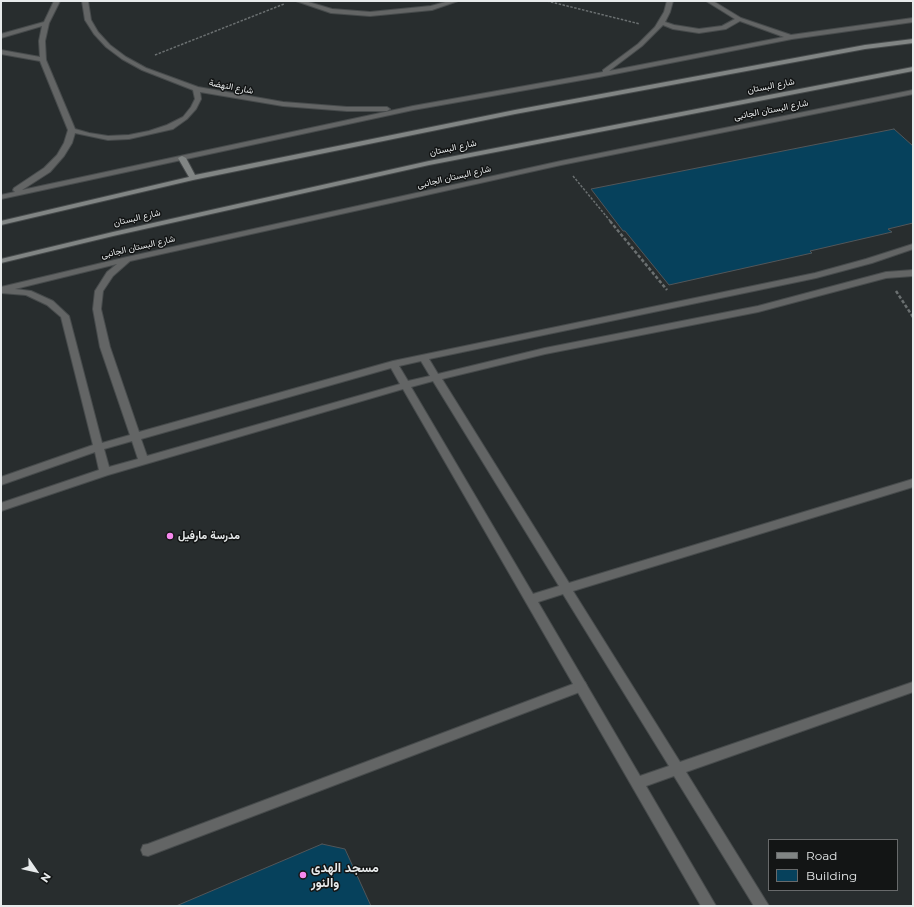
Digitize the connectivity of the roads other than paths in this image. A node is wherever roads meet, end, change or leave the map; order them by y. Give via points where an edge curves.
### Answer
1 (57, 1) edge
2 (85, 1) edge
3 (300, 1) edge
4 (455, 1) edge
5 (670, 1) edge
6 (709, 1) edge
7 (739, 19) junction
8 (913, 20) edge
9 (46, 23) junction
10 (662, 23) junction
11 (1, 36) edge
12 (792, 37) junction
13 (913, 42) edge
14 (1, 52) edge
15 (43, 60) junction
16 (913, 69) edge
17 (903, 70) junction
18 (599, 74) junction
19 (913, 78) edge
20 (196, 89) junction
21 (913, 92) edge
22 (413, 108) junction
23 (72, 130) junction
24 (182, 158) junction
25 (193, 178) junction
26 (4, 196) edge
27 (1, 222) edge
28 (913, 246) edge
29 (127, 259) junction
30 (1, 261) edge
31 (913, 273) edge
32 (1, 290) edge
33 (423, 357) junction
34 (393, 364) junction
35 (436, 379) junction
36 (406, 385) junction
37 (137, 436) junction
38 (98, 447) junction
39 (144, 461) junction
40 (105, 472) junction
41 (1, 481) edge
42 (913, 483) edge
43 (1, 507) edge
44 (566, 589) junction
45 (531, 599) junction
46 (581, 686) junction
47 (913, 687) edge
48 (678, 769) junction
49 (637, 783) junction
50 (148, 850) dead end
51 (705, 905) edge
52 (762, 906) edge

1 - 9 street
2 - 20 street, شارع النهضة via 88,20 108,46 134,64
3 - 4 street via 331,11 370,14 432,8
5 - 10 street
6 - 7 street
7 - 10 street via 724,28 699,31
7 - 12 street
8 - 12 street
9 - 11 street
9 - 15 street via 42,41
10 - 18 street via 635,50
12 - 18 street
13 - 25 street, شارع البستان via 858,49 530,109
14 - 15 street
15 - 23 street
16 - 17 street, شارع البستان
17 - 19 street
17 - 30 street, شارع البستان via 429,164
18 - 22 street
20 - 22 street, شارع النهضة via 252,101 291,105 347,109
20 - 23 street via 198,99 194,108 185,118 170,127 129,137 108,138
21 - 29 street, شارع البستان الجانبى via 561,162
22 - 24 street
23 - 26 street via 60,156 47,170
24 - 25 street
24 - 26 street
25 - 27 street, شارع البستان
28 - 33 street via 816,275
29 - 32 street, شارع البستان الجانبى
29 - 37 street via 110,274 99,291 97,309 105,347
31 - 35 street via 886,275 758,308 545,351
32 - 38 street via 35,296 50,303 65,316
33 - 34 street
33 - 35 street
34 - 36 street
34 - 37 street
35 - 36 street
35 - 44 street
36 - 39 street
36 - 45 street
37 - 38 street
37 - 39 street
38 - 40 street
38 - 41 street
39 - 40 street
40 - 43 street
42 - 44 street
44 - 45 street
44 - 48 street
45 - 46 street
46 - 49 street
46 - 50 street
47 - 48 street
48 - 49 street
48 - 52 street
49 - 51 street

